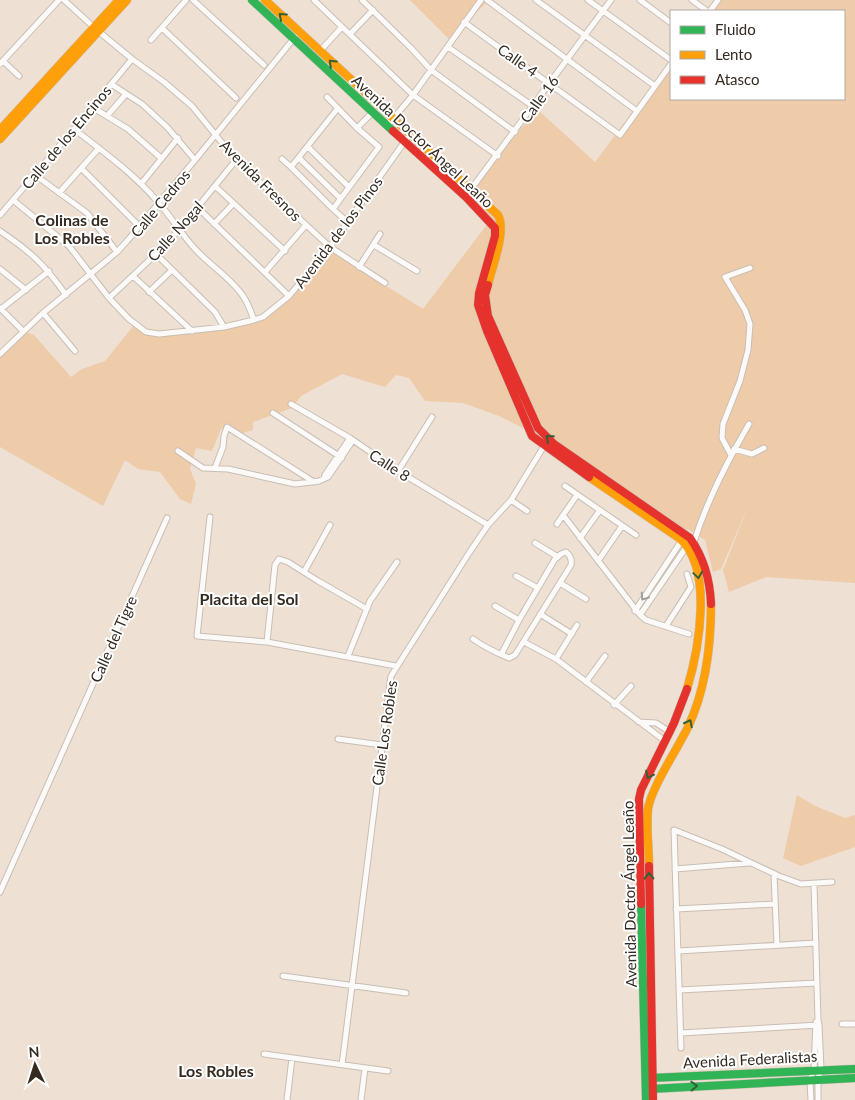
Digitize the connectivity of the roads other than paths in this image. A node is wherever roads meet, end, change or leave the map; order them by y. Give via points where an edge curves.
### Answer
1 (59, 0) edge
2 (64, 0) edge
3 (119, 0) edge
4 (127, 0) edge
5 (186, 0) edge
6 (193, 0) edge
7 (252, 0) edge
8 (264, 0) edge
9 (314, 0) edge
10 (362, 0) edge
11 (481, 0) edge
12 (487, 0) edge
13 (536, 0) edge
14 (588, 0) edge
15 (611, 0) edge
16 (640, 0) edge
17 (692, 0) edge
18 (718, 0) edge
19 (373, 10) junction
20 (707, 10) edge
21 (709, 10) edge
22 (603, 11) junction
23 (464, 22) junction
24 (670, 22) edge
25 (342, 27) junction
26 (162, 28) junction
27 (96, 30) junction
28 (299, 32) junction
29 (350, 34) junction
30 (586, 35) junction
31 (293, 38) junction
32 (151, 40) dead end
33 (448, 46) junction
34 (320, 51) junction
35 (132, 59) junction
36 (568, 60) junction
37 (670, 61) edge
38 (2, 62) edge
39 (670, 64) edge
40 (264, 65) dead end
41 (431, 70) junction
42 (19, 76) dead end
43 (111, 84) junction
44 (551, 84) junction
45 (655, 86) junction
46 (126, 94) junction
47 (413, 95) junction
48 (327, 97) dead end
49 (236, 98) dead end
50 (92, 107) junction
51 (534, 107) junction
52 (338, 108) junction
53 (637, 111) junction
54 (372, 113) junction
55 (107, 116) junction
56 (393, 119) junction
57 (387, 126) junction
58 (357, 128) junction
59 (0, 130) edge
60 (74, 130) junction
61 (515, 132) junction
62 (216, 134) junction
63 (410, 134) junction
64 (0, 138) edge
65 (178, 138) junction
66 (404, 142) junction
67 (308, 147) junction
68 (99, 148) junction
69 (498, 156) junction
70 (161, 158) junction
71 (299, 158) junction
72 (282, 159) dead end
73 (195, 160) junction
74 (236, 160) junction
75 (291, 167) junction
76 (81, 168) junction
77 (34, 175) junction
78 (141, 184) junction
79 (215, 186) junction
80 (349, 187) junction
81 (59, 193) junction
82 (468, 194) junction
83 (340, 198) junction
84 (13, 200) junction
85 (159, 203) junction
86 (233, 204) junction
87 (197, 207) junction
88 (490, 207) junction
89 (334, 208) junction
90 (0, 215) edge
91 (484, 215) junction
92 (343, 218) dead end
93 (214, 224) junction
94 (306, 225) junction
95 (139, 226) junction
96 (179, 230) junction
97 (0, 231) edge
98 (380, 234) dead end
99 (374, 245) junction
100 (330, 247) junction
101 (284, 251) junction
102 (117, 252) junction
103 (156, 254) junction
104 (359, 267) junction
105 (750, 268) dead end
106 (0, 269) edge
107 (172, 270) junction
108 (417, 270) dead end
109 (49, 271) junction
110 (265, 272) junction
111 (91, 273) junction
112 (133, 276) junction
113 (385, 283) dead end
114 (26, 290) junction
115 (149, 292) junction
116 (66, 295) junction
117 (289, 296) junction
118 (109, 298) junction
119 (0, 309) edge
120 (43, 313) junction
121 (254, 320) junction
122 (224, 327) junction
123 (23, 331) junction
124 (192, 331) junction
125 (75, 351) dead end
126 (0, 353) edge
127 (291, 404) dead end
128 (273, 413) dead end
129 (432, 417) dead end
130 (749, 424) dead end
131 (351, 439) junction
132 (544, 446) junction
133 (764, 448) dead end
134 (178, 451) dead end
135 (733, 452) junction
136 (340, 457) junction
137 (215, 468) junction
138 (398, 471) junction
139 (314, 482) junction
140 (565, 486) dead end
141 (577, 494) junction
142 (511, 500) junction
143 (600, 510) junction
144 (527, 511) dead end
145 (563, 515) junction
146 (210, 517) dead end
147 (167, 518) dead end
148 (557, 524) dead end
149 (330, 525) dead end
150 (488, 525) junction
151 (622, 526) junction
152 (636, 535) dead end
153 (580, 538) junction
154 (694, 542) junction
155 (535, 543) dead end
156 (684, 543) junction
157 (558, 557) junction
158 (670, 558) junction
159 (397, 562) dead end
160 (598, 562) junction
161 (675, 562) junction
162 (304, 572) junction
163 (686, 574) dead end
164 (516, 576) dead end
165 (560, 583) junction
166 (538, 588) junction
167 (586, 598) dead end
168 (495, 606) dead end
169 (367, 609) junction
170 (635, 610) junction
171 (540, 614) junction
172 (640, 615) junction
173 (519, 620) junction
174 (577, 625) dead end
175 (666, 626) junction
176 (572, 634) junction
177 (689, 634) dead end
178 (473, 639) dead end
179 (267, 642) junction
180 (524, 642) junction
181 (502, 653) junction
182 (348, 656) junction
183 (605, 656) dead end
184 (556, 659) junction
185 (396, 666) junction
186 (586, 682) junction
187 (631, 686) dead end
188 (614, 705) junction
189 (638, 722) junction
190 (670, 732) junction
191 (338, 740) dead end
192 (665, 742) junction
193 (382, 745) junction
194 (751, 863) junction
195 (675, 869) junction
196 (774, 874) junction
197 (832, 882) dead end
198 (814, 884) junction
199 (0, 892) edge
200 (775, 904) junction
201 (676, 910) junction
202 (816, 943) junction
203 (777, 945) junction
204 (678, 951) junction
205 (283, 976) dead end
206 (817, 983) junction
207 (352, 986) junction
208 (679, 990) junction
209 (406, 993) dead end
210 (817, 1023) junction
211 (842, 1024) dead end
212 (855, 1024) edge
213 (681, 1033) junction
214 (681, 1048) dead end
215 (264, 1054) dead end
216 (292, 1058) junction
217 (342, 1065) junction
218 (365, 1068) junction
219 (817, 1069) junction
220 (855, 1069) edge
221 (388, 1071) dead end
222 (649, 1078) junction
223 (855, 1078) edge
224 (814, 1080) junction
225 (649, 1089) junction
226 (810, 1099) edge
227 (818, 1099) edge
228 (287, 1100) edge
229 (361, 1100) edge
230 (646, 1100) edge
231 (653, 1100) edge

1 - 38 street
2 - 27 street, Avenida Fresnos
3 - 27 street
4 - 27 street
5 - 26 street
6 - 40 street
7 - 31 street, Avenida Doctor Ángel Leaño
28 -> 8 street, Avenida Doctor Ángel Leaño
9 - 25 street
10 - 19 street
11 - 23 street
12 - 36 street
13 - 30 street
14 - 22 street
15 - 22 street, Calle 16
16 - 24 street
17 - 20 street
18 - 21 street
19 - 29 street
19 - 41 street
22 - 30 street, Calle 16
22 - 37 street
23 - 33 street
23 - 44 street, Calle 4
25 - 29 street
25 - 34 street
26 - 32 street
26 - 49 street
27 - 35 street, Avenida Fresnos
27 - 59 street
27 - 64 street
28 - 31 street, Calle Cedros
28 - 34 street, Avenida Doctor Ángel Leaño
29 - 47 street
30 - 36 street, Calle 16
30 - 45 street
31 - 54 street, Avenida Doctor Ángel Leaño
31 - 62 street, Calle Cedros
33 - 41 street
33 - 51 street
56 -> 34 street, Avenida Doctor Ángel Leaño
35 - 43 street, Calle de los Encinos
35 - 62 street, Avenida Fresnos via 192,106
36 - 44 street, Calle 16
36 - 53 street
38 - 42 street
39 - 45 street
41 - 47 street
41 - 61 street
43 - 46 street
43 - 50 street, Calle de los Encinos
44 - 51 street, Calle 16
44 - 53 street, Calle 4 via 620,135
45 - 53 street
46 - 55 street
46 - 65 street via 142,104
47 - 56 street
47 - 69 street
48 - 52 street
50 - 55 street
50 - 60 street, Calle de los Encinos
51 - 61 street, Calle 16
52 - 58 street
52 - 67 street
54 - 57 street, Avenida Doctor Ángel Leaño
54 - 58 street
55 - 70 street via 128,129
56 - 57 street
56 - 63 street, Avenida Doctor Ángel Leaño
57 - 66 street, Avenida Doctor Ángel Leaño
58 - 80 street via 378,147
60 - 68 street
60 - 77 street, Calle de los Encinos
61 - 69 street, Calle 16
62 - 73 street, Calle Cedros
62 - 74 street, Avenida Fresnos
63 - 66 street, Avenida de los Pinos
63 - 82 street, Avenida Doctor Ángel Leaño
65 - 70 street
65 - 73 street
66 - 82 street, Avenida Doctor Ángel Leaño
66 - 100 street, Avenida de los Pinos
67 - 71 street
67 - 80 street
68 - 76 street
68 - 78 street
69 - 82 street, Calle 16
70 - 78 street
71 - 75 street
71 - 83 street
72 - 75 street
73 - 85 street, Calle Cedros
74 - 79 street, Calle Nogal
74 - 94 street, Avenida Fresnos
75 - 89 street
76 - 81 street
76 - 95 street
77 - 81 street
77 - 84 street, Calle de los Encinos
78 - 85 street
79 - 86 street
79 - 87 street, Calle Nogal
80 - 83 street
81 - 102 street via 87,212
82 - 88 street, Avenida Doctor Ángel Leaño
82 - 91 street, Avenida Doctor Ángel Leaño
83 - 89 street
84 - 90 street, Calle de los Encinos
84 - 111 street, Avenida de los Pinos via 66,242
85 - 95 street, Calle Cedros
85 - 96 street
86 - 93 street, Calle Nogal
86 - 101 street
87 - 93 street
87 - 96 street, Calle Nogal
88 - 91 street via 485,207
154 -> 88 street, Avenida Doctor Ángel Leaño via 554,444 538,428 492,329 485,306 485,294 502,230 501,220
89 - 92 street
91 - 132 street, Avenida Doctor Ángel Leaño via 495,232 479,293 481,318 531,433
93 - 110 street
94 - 100 street, Avenida Fresnos
94 - 101 street
95 - 102 street, Calle Cedros
96 - 103 street, Calle Nogal
96 - 121 street via 242,293
97 - 109 street via 29,251
98 - 99 street
99 - 104 street
99 - 108 street
100 - 104 street, Avenida Fresnos
100 - 117 street, Avenida de los Pinos
101 - 110 street
102 - 111 street, Calle Cedros
103 - 107 street
103 - 112 street, Calle Nogal
104 - 113 street, Avenida Fresnos
105 - 135 street via 725,278 750,324 748,350 740,381 723,424 722,438
106 - 114 street
107 - 115 street, Calle Nogal
107 - 122 street via 215,312
109 - 114 street
109 - 116 street
110 - 117 street
111 - 116 street, Calle Cedros
111 - 118 street, Avenida de los Pinos
112 - 115 street
112 - 118 street, Calle Nogal
114 - 119 street
115 - 124 street
116 - 120 street, Calle Cedros
117 - 121 street, Avenida de los Pinos via 274,310
118 - 124 street, Avenida de los Pinos via 146,332
119 - 123 street
120 - 123 street, Calle Cedros
120 - 125 street
121 - 122 street, Avenida de los Pinos
122 - 124 street, Avenida de los Pinos
123 - 126 street, Calle Cedros
127 - 131 street, Calle 8
128 - 136 street
129 - 138 street
130 - 135 street
131 - 136 street
131 - 138 street, Calle 8
132 - 142 street, Calle Los Robles
132 - 156 street, Avenida Doctor Ángel Leaño
133 - 135 street via 752,454
134 - 137 street via 203,468
135 - 154 street via 708,503
136 - 139 street via 328,477
137 - 139 street via 295,484
137 - 139 street via 227,427
138 - 150 street, Calle 8
140 - 141 street
141 - 143 street
141 - 145 street
142 - 144 street
142 - 150 street, Calle Los Robles
143 - 151 street
143 - 153 street
145 - 148 street
145 - 153 street
146 - 179 street via 197,636
147 - 199 street, Calle del Tigre
149 - 162 street
150 - 185 street, Calle Los Robles
151 - 152 street
151 - 160 street
153 - 160 street
222 -> 154 street, Avenida Doctor Ángel Leaño via 648,808 692,718 709,650 711,601 705,566
155 - 157 street
156 - 158 street
156 - 161 street
156 -> 190 street, Avenida Doctor Ángel Leaño via 697,567 700,596 697,648 684,699
157 - 165 street via 566,552 572,561
157 - 166 street
158 - 161 street
158 -> 170 street
159 - 169 street
160 - 170 street
161 - 172 street
162 - 169 street
162 - 179 street via 279,559 275,565
163 - 175 street via 691,587
164 - 166 street
165 - 167 street
165 - 171 street
166 - 173 street
168 - 173 street
169 - 182 street
170 - 172 street
171 - 176 street
171 - 180 street
172 - 175 street
173 - 181 street
174 - 176 street
175 - 177 street
176 - 184 street
178 - 181 street via 494,652
179 - 182 street
180 - 181 street via 509,658
180 - 184 street
182 - 185 street
183 - 186 street
184 - 186 street
185 - 193 street, Calle Los Robles via 388,690
186 - 188 street
187 - 188 street
188 - 189 street
189 - 190 street via 656,723
189 - 192 street
190 - 192 street, Avenida Doctor Ángel Leaño
191 - 193 street
192 -> 222 street, Avenida Doctor Ángel Leaño via 639,799
193 - 207 street, Calle Los Robles
194 - 195 street
194 - 195 street via 674,830
194 - 196 street
195 - 201 street
196 - 198 street via 801,884
196 - 200 street
197 - 198 street
198 - 202 street
200 - 201 street
200 - 203 street
201 - 204 street
202 - 203 street
202 - 206 street
203 - 204 street
204 - 208 street
205 - 207 street
206 - 208 street
206 - 210 street
207 - 209 street
207 - 217 street, Calle Los Robles
208 - 213 street
210 - 213 street
210 - 219 street
211 - 212 street
213 - 214 street
215 - 216 street
216 - 217 street
216 - 228 street
217 - 218 street
218 - 221 street
218 - 229 street
219 - 220 street, Avenida Federalistas
219 - 222 street, Avenida Federalistas
219 - 224 street
222 - 225 street, Avenida Doctor Ángel Leaño
223 - 224 street, Avenida Federalistas
225 -> 224 street, Avenida Federalistas
224 - 226 street
224 - 227 street
225 - 230 street, Avenida Doctor Ángel Leaño
225 - 231 street, Avenida Doctor Ángel Leaño
226 - 227 street

